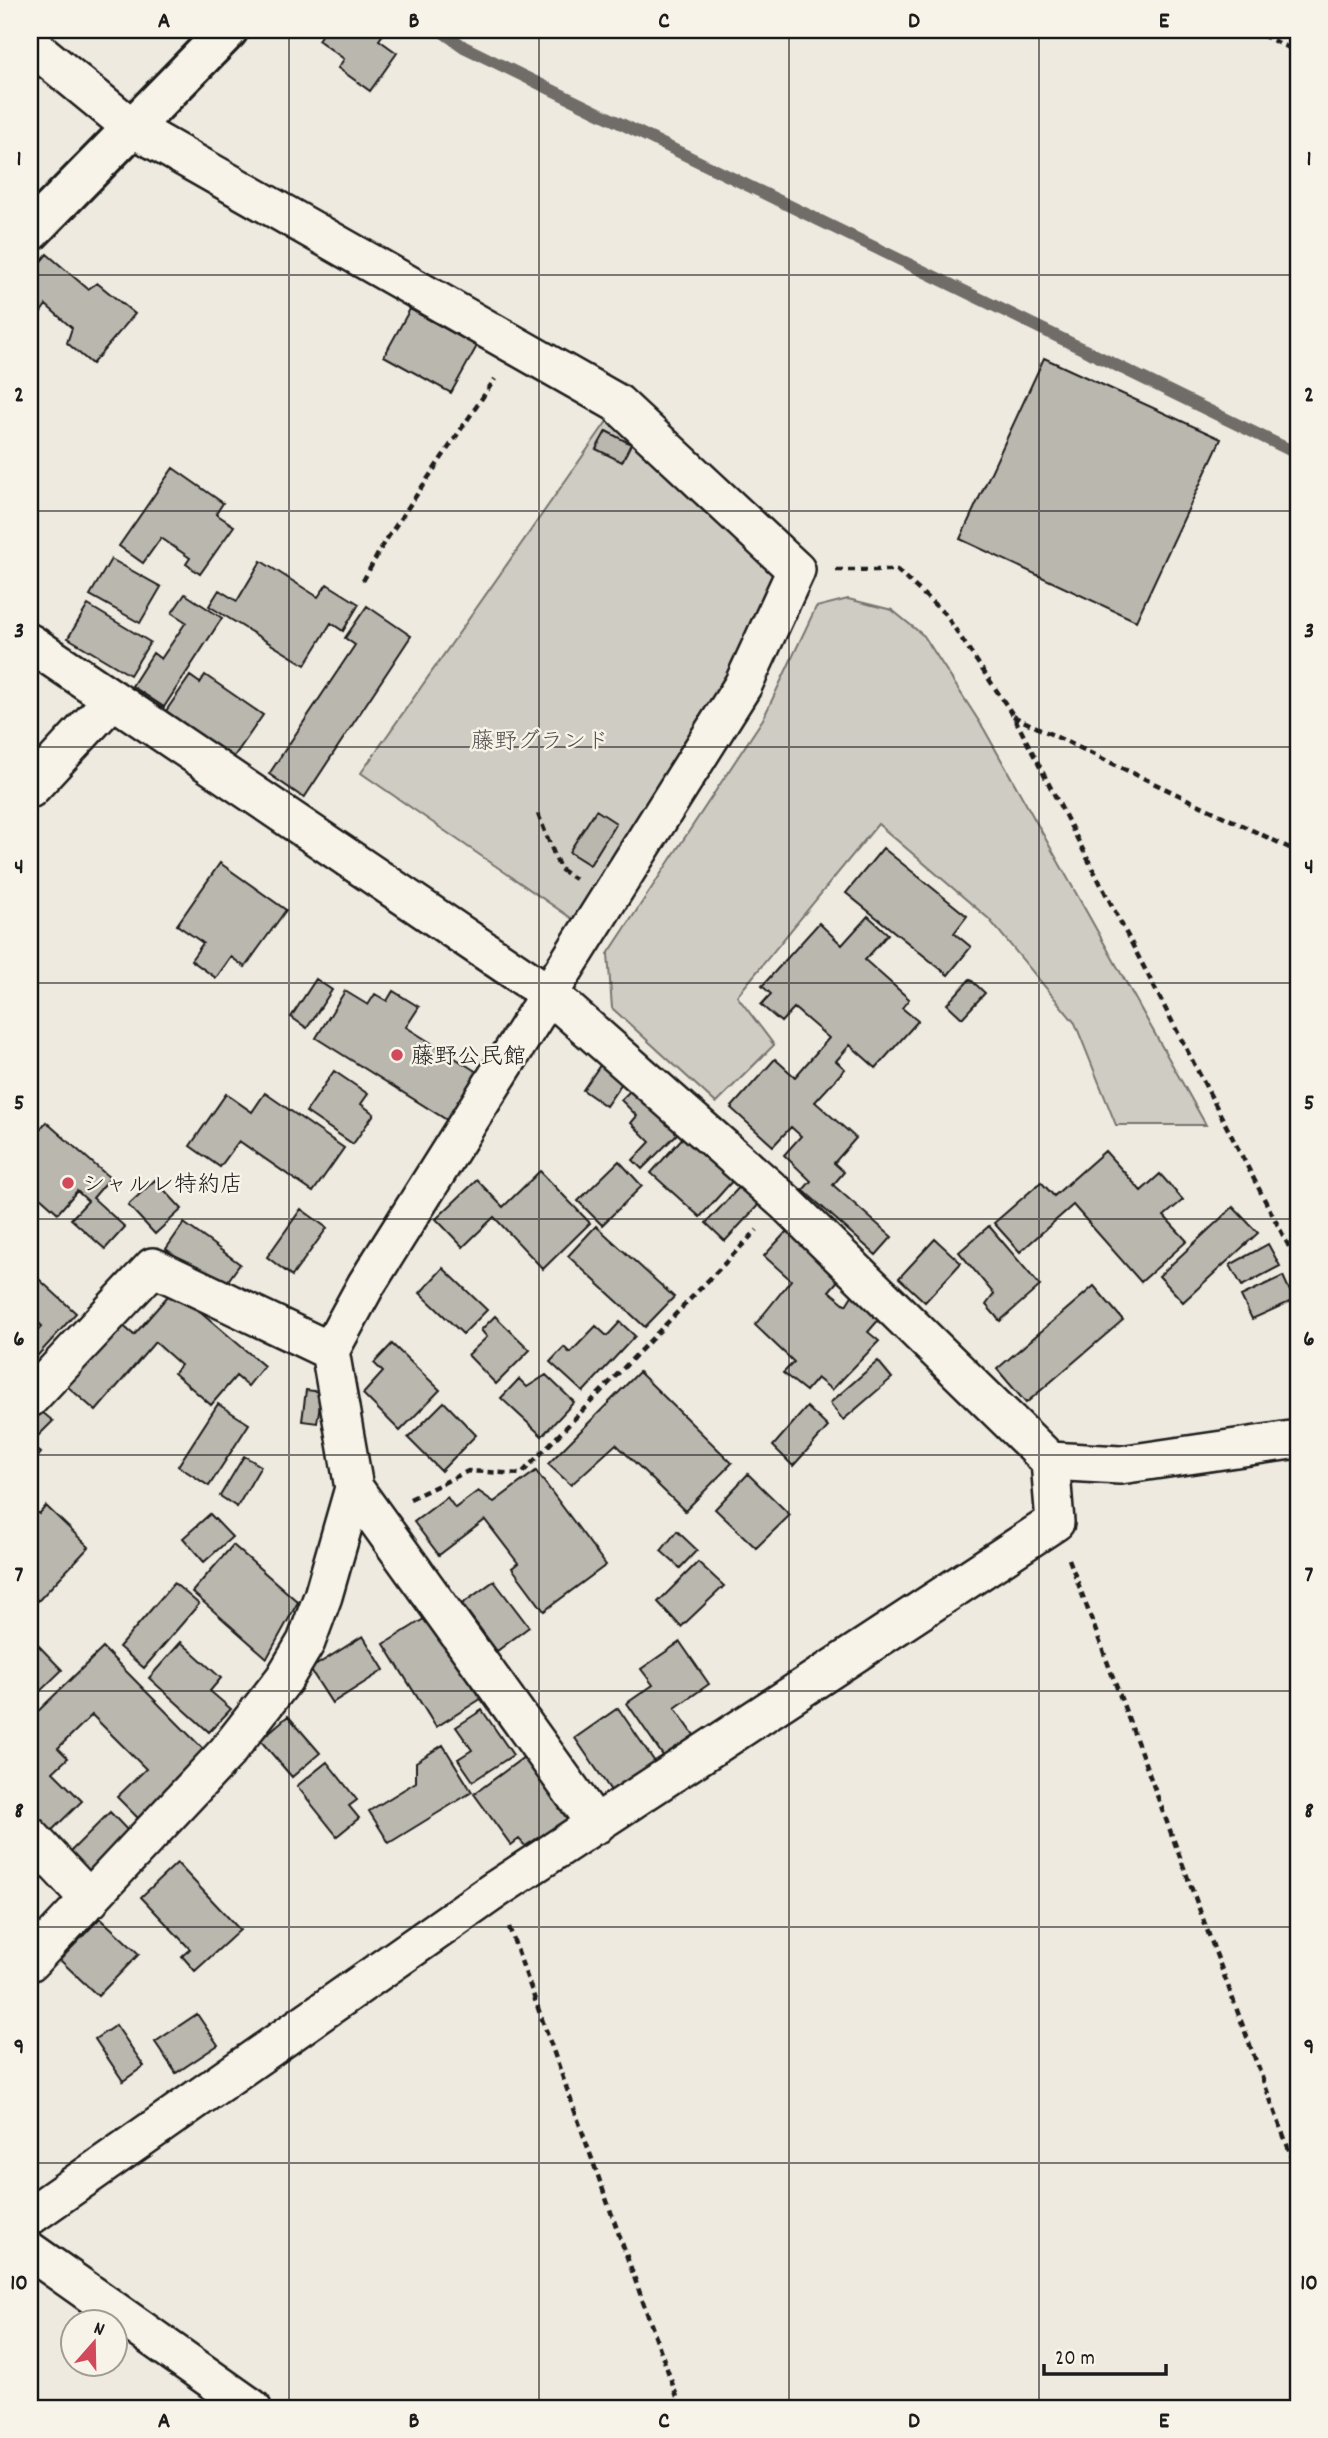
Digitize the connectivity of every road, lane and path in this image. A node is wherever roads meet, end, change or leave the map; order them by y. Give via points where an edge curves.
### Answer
1 (228, 30) edge
2 (1251, 30) edge
3 (30, 44) edge
4 (1298, 52) edge
5 (131, 127) junction
6 (30, 232) edge
7 (517, 346) junction
8 (796, 569) junction
9 (363, 581) dead end
10 (30, 643) edge
11 (113, 699) junction
12 (1013, 715) junction
13 (30, 789) edge
14 (538, 814) dead end
15 (1298, 852) edge
16 (607, 901) junction
17 (549, 995) junction
18 (785, 1202) junction
19 (1298, 1264) edge
20 (330, 1351) junction
21 (30, 1398) edge
22 (1298, 1439) edge
23 (1050, 1461) junction
24 (354, 1488) junction
25 (375, 1516) junction
26 (1055, 1522) junction
27 (596, 1825) junction
28 (30, 1836) edge
29 (495, 1890) junction
30 (90, 1900) junction
31 (30, 1962) edge
32 (1298, 2174) edge
33 (30, 2216) edge
34 (30, 2251) edge
35 (252, 2408) edge
36 (681, 2408) edge

1 - 5 street
2 - 4 path
3 - 5 street
5 - 6 street
5 - 7 street
7 - 8 street via 617,403
7 - 9 path
8 - 12 path via 897,570 945,614
8 - 16 street via 743,685
10 - 11 street
11 - 13 street
11 - 17 street
12 - 15 path
12 - 19 path
14 - 16 path via 560,869
16 - 17 street
17 - 18 street
17 - 20 street via 366,1284
18 - 23 street
18 - 25 path via 521,1474 468,1471
20 - 21 street via 153,1267
20 - 24 street
22 - 23 street via 1120,1465
23 - 26 street
24 - 25 street
24 - 30 street via 319,1607 306,1642 284,1679 227,1752
25 - 27 street
26 - 27 street
26 - 32 path
27 - 29 street
28 - 30 street
29 - 33 street
29 - 36 path
30 - 31 street
34 - 35 street

